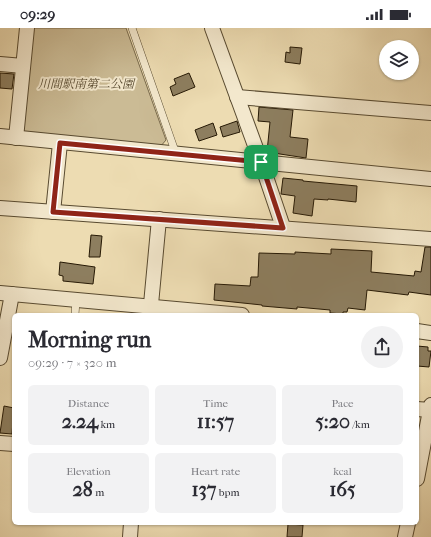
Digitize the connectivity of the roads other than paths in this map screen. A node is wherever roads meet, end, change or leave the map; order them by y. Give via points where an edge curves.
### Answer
1 (28, 28) edge
2 (132, 28) edge
3 (212, 28) edge
4 (0, 64) edge
5 (24, 66) junction
6 (238, 97) junction
7 (431, 113) edge
8 (0, 136) edge
9 (16, 138) junction
10 (60, 143) junction
11 (176, 154) junction
12 (261, 162) junction
13 (431, 179) edge
14 (0, 208) edge
15 (53, 212) junction
16 (159, 219) junction
17 (283, 228) junction
18 (431, 238) edge
19 (6, 294) edge
20 (76, 300) junction
21 (150, 311) edge
22 (74, 313) edge
23 (196, 313) edge
24 (419, 331) edge
25 (431, 333) edge
26 (0, 358) edge
27 (426, 408) edge
28 (0, 443) edge
29 (12, 444) edge
30 (419, 463) edge
31 (131, 525) edge
32 (408, 525) edge
33 (130, 537) edge
34 (405, 537) edge

1 - 5 street
2 - 11 lane
3 - 6 street
4 - 5 street
5 - 9 street
6 - 7 street
6 - 12 street
8 - 9 street
9 - 10 street
10 - 11 street
10 - 15 street
11 - 12 street
12 - 13 street
12 - 17 street
14 - 15 street
15 - 16 street
16 - 17 street
16 - 21 street
17 - 18 street
19 - 20 street
19 - 26 street
20 - 21 street
20 - 22 lane
21 - 23 street
24 - 25 street
27 - 30 street
28 - 29 street
31 - 33 street
32 - 34 street

